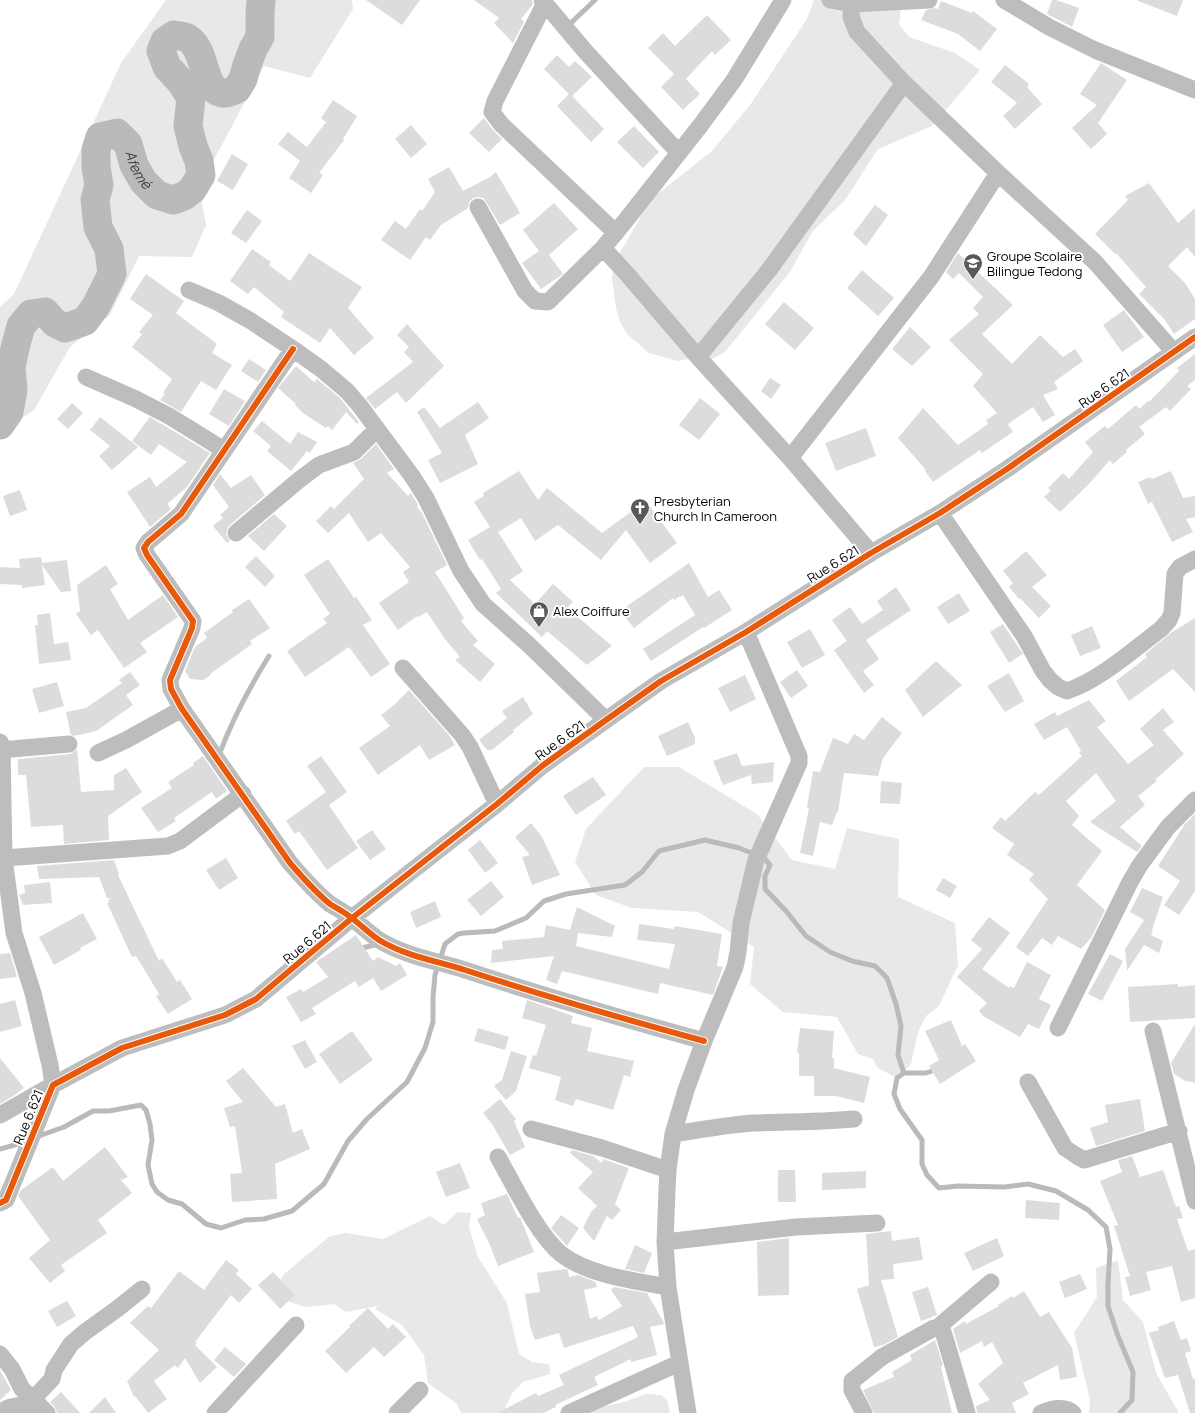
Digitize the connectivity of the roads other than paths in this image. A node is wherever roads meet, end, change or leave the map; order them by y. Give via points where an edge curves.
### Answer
1 (783, 0) edge
2 (830, 0) edge
3 (929, 0) edge
4 (1004, 0) edge
5 (544, 2) edge
6 (852, 4) junction
7 (904, 83) junction
8 (1195, 90) edge
9 (679, 153) junction
10 (998, 173) junction
11 (478, 208) dead end
12 (616, 233) junction
13 (603, 248) junction
14 (189, 290) dead end
15 (1195, 337) edge
16 (293, 349) junction
17 (1174, 352) junction
18 (698, 357) junction
19 (86, 377) dead end
20 (377, 429) junction
21 (224, 450) junction
22 (790, 458) junction
23 (940, 512) junction
24 (236, 533) dead end
25 (871, 553) junction
26 (1195, 559) edge
27 (746, 632) junction
28 (403, 668) dead end
29 (182, 709) junction
30 (606, 720) junction
31 (69, 744) dead end
32 (1, 745) edge
33 (98, 753) dead end
34 (242, 794) junction
35 (1195, 800) edge
36 (497, 804) junction
37 (4, 858) junction
38 (352, 918) junction
39 (1058, 1028) dead end
40 (1153, 1031) dead end
41 (704, 1041) junction
42 (1028, 1082) dead end
43 (53, 1085) junction
44 (0, 1114) edge
45 (854, 1119) dead end
46 (531, 1129) dead end
47 (1179, 1132) junction
48 (673, 1134) junction
49 (498, 1157) dead end
50 (668, 1170) junction
51 (1195, 1201) edge
52 (0, 1204) edge
53 (877, 1223) dead end
54 (666, 1242) junction
55 (992, 1282) dead end
56 (668, 1287) junction
57 (142, 1289) dead end
58 (296, 1325) dead end
59 (937, 1328) junction
60 (0, 1354) edge
61 (679, 1363) junction
62 (420, 1390) dead end
63 (41, 1406) edge
64 (0, 1413) edge
65 (215, 1413) edge
66 (397, 1413) edge
67 (569, 1413) edge
68 (688, 1413) edge
69 (864, 1413) edge
70 (967, 1413) edge
71 (1041, 1413) edge
72 (1073, 1413) edge

1 - 9 street via 734,80
2 - 6 street
3 - 6 street
4 - 8 street via 1095,50
5 - 9 street via 585,51
5 - 12 street via 492,112 501,124
6 - 7 street via 851,17 857,32
7 - 10 street
7 - 18 street via 769,270
9 - 12 street
10 - 17 street via 1095,262
10 - 22 street via 931,277
11 - 13 street via 524,291 535,301 548,302
12 - 13 street
13 - 18 street
14 - 16 street via 251,321
15 - 17 street, Rue 6.621
16 - 20 street via 347,391
16 - 21 street
17 - 23 street, Rue 6.621
18 - 22 street
19 - 21 street via 169,416
20 - 24 street via 354,452 319,465 298,480
20 - 30 street via 422,492 461,571 483,604
21 - 29 street via 181,514 144,548 193,621 170,680 171,689
22 - 25 street
23 - 25 street, Rue 6.621
23 - 26 street via 1024,636 1043,671 1054,683 1068,691 1100,675 1161,629 1172,613 1175,574 1180,567
25 - 27 street, Rue 6.621
27 - 30 street, Rue 6.621 via 661,681
27 - 41 street via 799,756 799,763 756,860 741,923 735,967
28 - 36 street via 462,735
29 - 33 street
29 - 34 street
30 - 36 street, Rue 6.621 via 542,766
31 - 32 street via 12,749
32 - 37 street
34 - 37 street via 180,841 168,846
34 - 38 street via 304,879 316,892
35 - 39 street via 1168,827 1140,865
36 - 38 street, Rue 6.621
37 - 43 street via 14,933 33,993
38 - 41 street via 380,940 415,955 596,1011
38 - 43 street, Rue 6.621 via 256,999 225,1015 122,1048
40 - 47 street
41 - 48 street
42 - 47 street via 1065,1148 1084,1160
43 - 44 street
43 - 52 street, Rue 6.621 via 6,1200
45 - 48 street via 752,1123
46 - 50 street via 602,1148
47 - 51 street
48 - 50 street
49 - 56 street via 549,1243 562,1254 603,1274
50 - 54 street
53 - 54 street via 796,1227
54 - 56 street
55 - 59 street
56 - 61 street
57 - 63 street via 72,1344 54,1370
58 - 65 street
59 - 69 street via 882,1357 852,1381 852,1390
59 - 70 street via 942,1329
60 - 63 street via 12,1369 22,1389
61 - 67 street
61 - 68 street
62 - 66 street
63 - 64 street via 16,1405
71 - 72 street via 1059,1408

